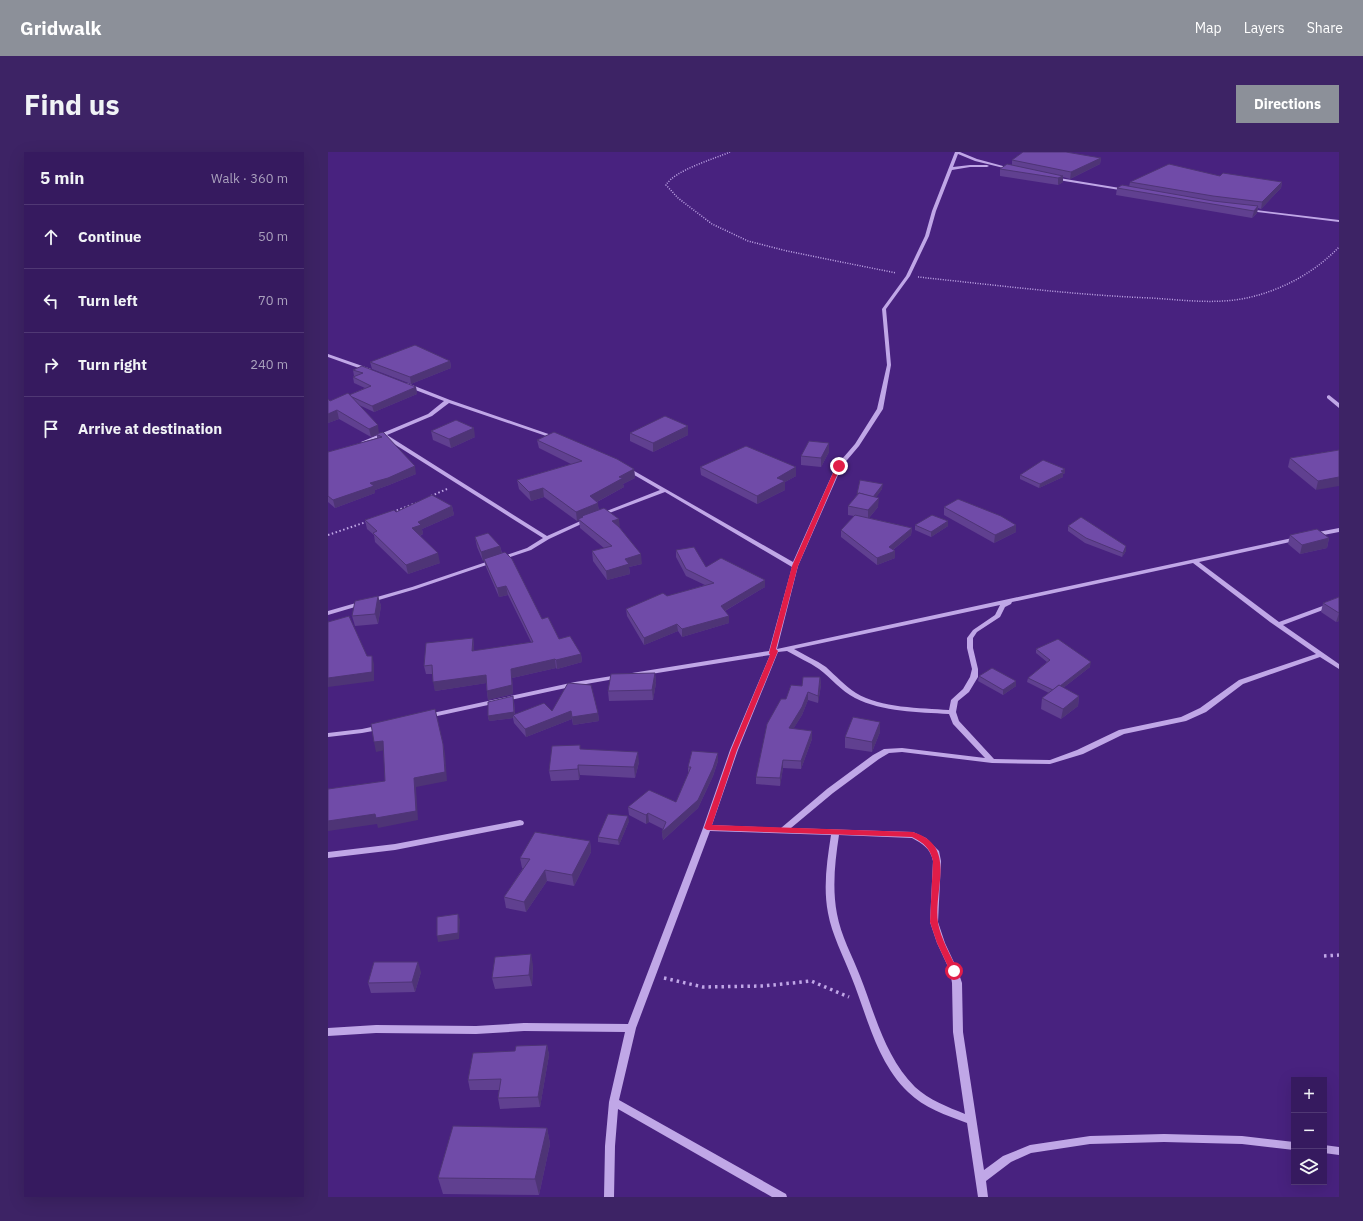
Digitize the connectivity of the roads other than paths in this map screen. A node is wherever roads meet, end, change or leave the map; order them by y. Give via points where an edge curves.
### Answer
1 (957, 152) edge
2 (997, 166) junction
3 (950, 169) junction
4 (1017, 171) edge
5 (1046, 177) edge
6 (1132, 191) edge
7 (1243, 209) edge
8 (1339, 221) edge
9 (328, 354) edge
10 (377, 374) edge
11 (398, 382) edge
12 (1329, 397) dead end
13 (448, 401) junction
14 (1339, 406) edge
15 (384, 435) junction
16 (561, 439) edge
17 (356, 446) edge
18 (624, 468) edge
19 (665, 490) junction
20 (1339, 530) edge
21 (1309, 536) edge
22 (547, 538) junction
23 (1301, 538) edge
24 (1194, 561) junction
25 (795, 566) junction
26 (1014, 600) junction
27 (1339, 602) edge
28 (328, 613) edge
29 (1278, 626) junction
30 (787, 648) junction
31 (773, 652) junction
32 (1320, 655) junction
33 (1339, 667) edge
34 (952, 712) junction
35 (423, 718) edge
36 (385, 726) edge
37 (328, 735) edge
38 (992, 761) junction
39 (520, 823) dead end
40 (707, 828) junction
41 (783, 830) junction
42 (836, 832) junction
43 (328, 855) edge
44 (631, 1028) junction
45 (328, 1032) edge
46 (614, 1102) junction
47 (971, 1120) junction
48 (1291, 1146) edge
49 (1327, 1149) edge
50 (1339, 1151) edge
51 (980, 1179) junction
52 (609, 1197) edge
53 (782, 1197) edge
54 (983, 1197) edge

1 - 2 street
1 - 3 street
2 - 3 street
2 - 4 street
3 - 25 street via 934,211 928,236 908,276 884,309 889,365 880,409 857,445 839,466
5 - 6 street
7 - 8 street
9 - 10 street
11 - 13 street
12 - 14 street
13 - 15 street via 430,414
13 - 16 street
15 - 17 street
15 - 22 street
18 - 19 street
19 - 22 street
19 - 25 street
20 - 21 street
22 - 28 street via 529,549 503,558
23 - 24 street
24 - 26 street
24 - 29 street
25 - 31 street
26 - 30 street
26 - 34 street via 1002,606 998,616 975,631 970,638 974,677 966,690 955,700
27 - 29 street
29 - 32 street
30 - 31 street
30 - 34 street via 821,668 859,697 890,705
31 - 35 street via 575,684
31 - 40 street via 734,750
32 - 33 street
32 - 38 street via 1242,682 1203,710 1183,719 1122,732 1061,759 1050,762
34 - 38 street via 956,722
36 - 37 street
38 - 41 street via 902,750 887,751 830,790
39 - 43 street via 395,847
40 - 41 street
40 - 44 street
41 - 42 street
42 - 47 street via 829,882 831,906 840,937 882,1044 895,1069 912,1090 935,1106
42 - 47 street via 913,835 935,851 937,861 934,922 957,983 958,1032
44 - 45 street via 524,1027
44 - 46 street
46 - 52 street
46 - 53 street
47 - 51 street
48 - 51 street via 1242,1140 1090,1140 1030,1149 1007,1159
49 - 50 street
51 - 54 street

